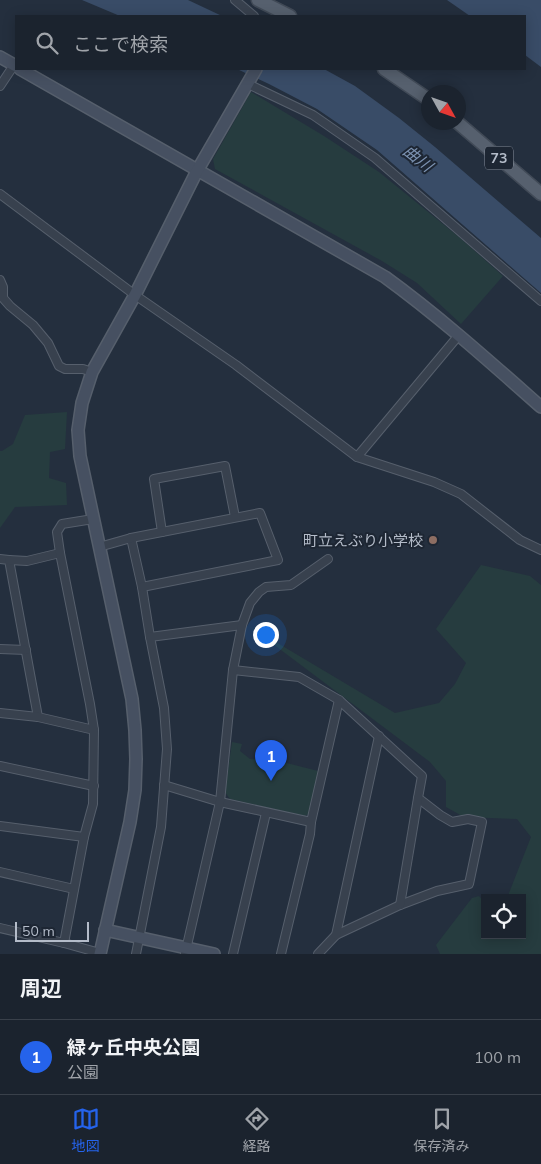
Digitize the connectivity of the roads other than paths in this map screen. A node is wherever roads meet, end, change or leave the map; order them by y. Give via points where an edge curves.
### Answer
1 (235, 0) edge
2 (258, 0) edge
3 (253, 15) edge
4 (288, 15) edge
5 (0, 57) edge
6 (15, 66) edge
7 (15, 69) edge
8 (22, 70) edge
9 (255, 70) edge
10 (385, 70) edge
11 (249, 82) junction
12 (0, 86) edge
13 (421, 94) edge
14 (466, 130) edge
15 (197, 171) junction
16 (0, 194) edge
17 (541, 194) edge
18 (0, 280) edge
19 (135, 295) junction
20 (541, 301) edge
21 (459, 335) junction
22 (92, 372) junction
23 (541, 407) edge
24 (357, 457) junction
25 (235, 517) junction
26 (93, 519) junction
27 (162, 532) junction
28 (131, 538) junction
29 (100, 547) junction
30 (541, 550) edge
31 (60, 553) junction
32 (0, 559) edge
33 (328, 559) dead end
34 (9, 560) junction
35 (142, 587) junction
36 (242, 625) junction
37 (150, 637) junction
38 (0, 649) edge
39 (26, 650) junction
40 (234, 670) junction
41 (339, 700) junction
42 (0, 713) edge
43 (38, 717) junction
44 (94, 730) junction
45 (380, 736) junction
46 (0, 766) edge
47 (164, 785) junction
48 (94, 786) junction
49 (418, 798) junction
50 (220, 802) junction
51 (266, 813) junction
52 (311, 822) junction
53 (0, 826) edge
54 (84, 837) junction
55 (0, 872) edge
56 (74, 889) junction
57 (400, 905) junction
58 (0, 928) edge
59 (105, 930) junction
60 (336, 935) junction
61 (140, 938) junction
62 (64, 943) junction
63 (185, 951) edge
64 (100, 954) edge
65 (136, 954) edge
66 (214, 954) edge
67 (234, 954) edge
68 (281, 954) edge
69 (318, 954) edge

1 - 3 street
2 - 4 main road
5 - 6 street
7 - 12 street
8 - 15 street
9 - 11 street
10 - 13 main road
11 - 15 street
11 - 20 street via 313,115 375,158
14 - 17 main road, 73
15 - 19 street
15 - 21 street via 384,277
16 - 19 street
18 - 22 street via 3,298 34,325 48,343 59,366
19 - 22 street
19 - 24 street via 236,365
21 - 23 street
21 - 24 street
22 - 26 street via 78,430
24 - 30 street via 461,494 520,540
25 - 27 street
25 - 27 street via 225,466 154,479
25 - 35 street via 260,512 278,560
26 - 29 street
26 - 31 street via 62,524 57,532
27 - 28 street
28 - 29 street
28 - 35 street
29 - 59 street via 132,699 136,759 130,822
31 - 34 street
31 - 44 street
32 - 34 street
33 - 36 street via 290,585 266,587 258,592
34 - 39 street
35 - 37 street
36 - 37 street
36 - 40 street
37 - 47 street via 164,708 167,750
38 - 39 street
39 - 43 street
40 - 41 street via 299,677
40 - 50 street
41 - 45 street
41 - 52 street
42 - 43 street
43 - 44 street
44 - 48 street
45 - 49 street via 422,776
45 - 60 street
46 - 48 street
47 - 50 street
47 - 61 street via 161,827
48 - 54 street
49 - 57 street
49 - 57 street via 452,822 468,818 482,822 469,884 437,891
50 - 51 street
50 - 63 street
51 - 52 street
51 - 67 street
52 - 68 street
53 - 54 street
54 - 56 street
55 - 56 street
56 - 62 street
57 - 60 street
58 - 62 street
59 - 61 street
59 - 64 street
60 - 69 street
61 - 63 street
61 - 65 street
62 - 64 street
63 - 66 street

